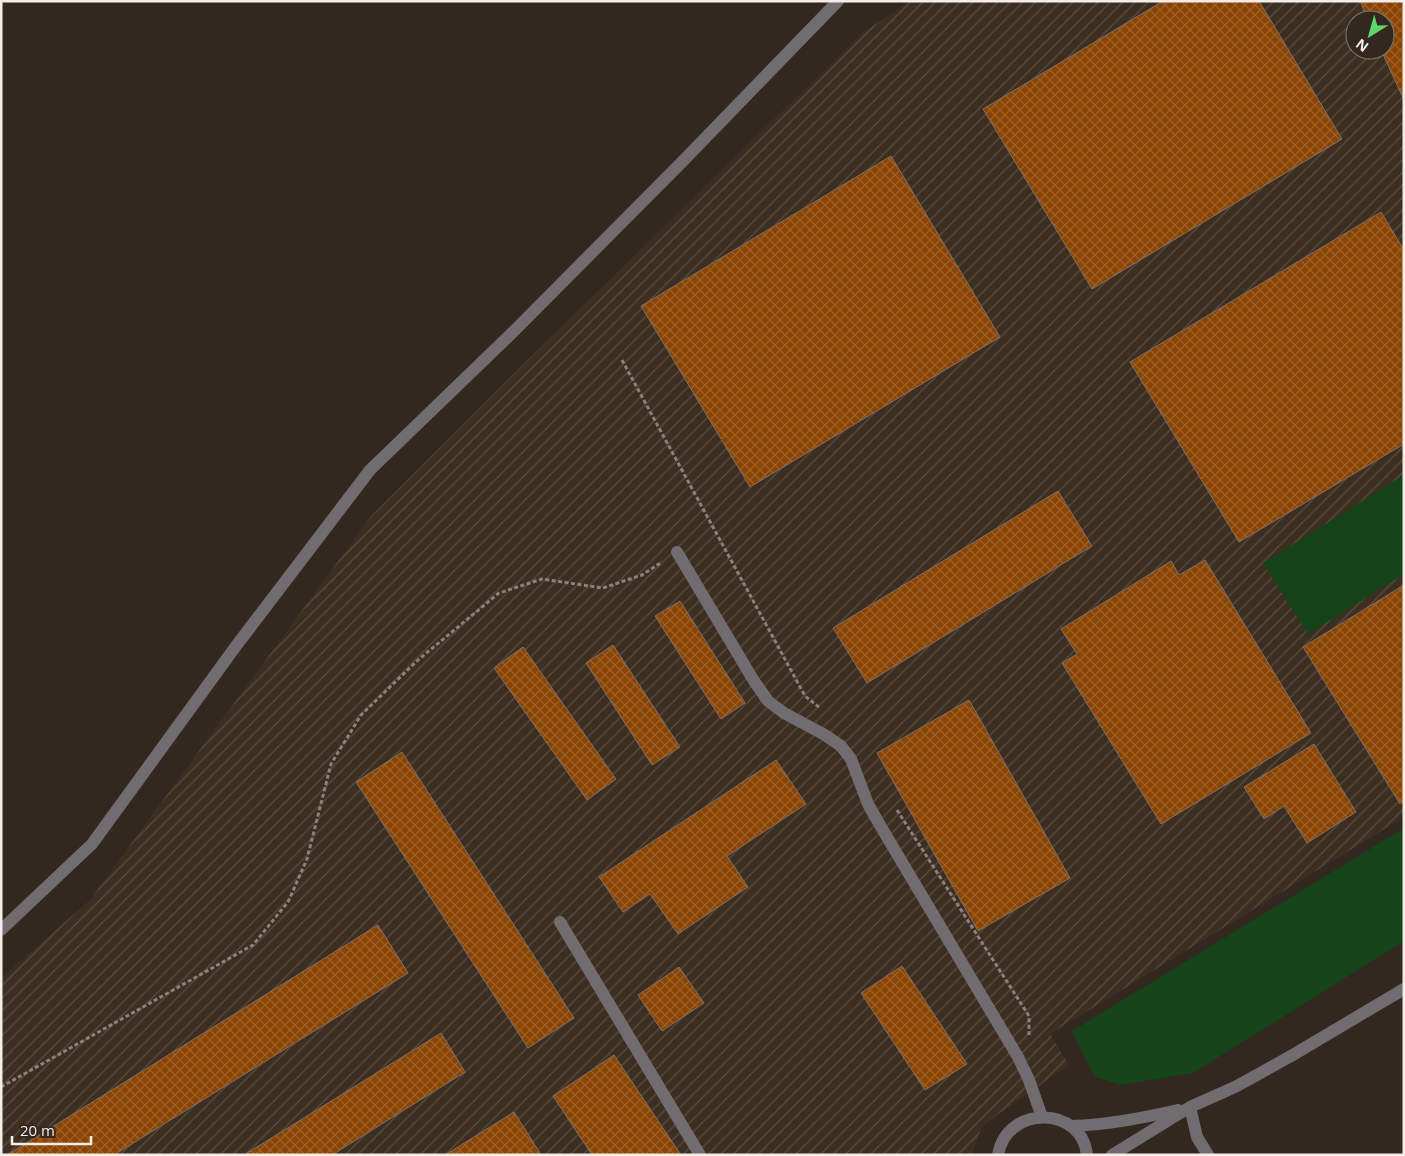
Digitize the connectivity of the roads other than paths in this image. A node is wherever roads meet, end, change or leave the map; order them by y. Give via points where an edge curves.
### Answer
1 (838, 1) edge
2 (677, 552) road end
3 (560, 922) dead end
4 (1, 930) edge
5 (1404, 989) edge
6 (1190, 1107) junction
7 (1042, 1117) junction
8 (1070, 1126) junction
9 (700, 1155) edge
10 (998, 1155) edge
11 (1087, 1155) edge
12 (1112, 1155) edge
13 (1208, 1155) edge

1 - 4 street via 514,331 370,470 236,646 92,844
2 - 7 street via 768,701 841,746 851,759 868,804 1018,1057
3 - 9 street
5 - 6 street via 1251,1078
6 - 8 street via 1139,1119
6 - 12 street
6 - 13 street via 1197,1137
7 - 8 street via 1057,1119
7 - 10 street via 1027,1119 1014,1127 1004,1138
8 - 11 street via 1081,1137

